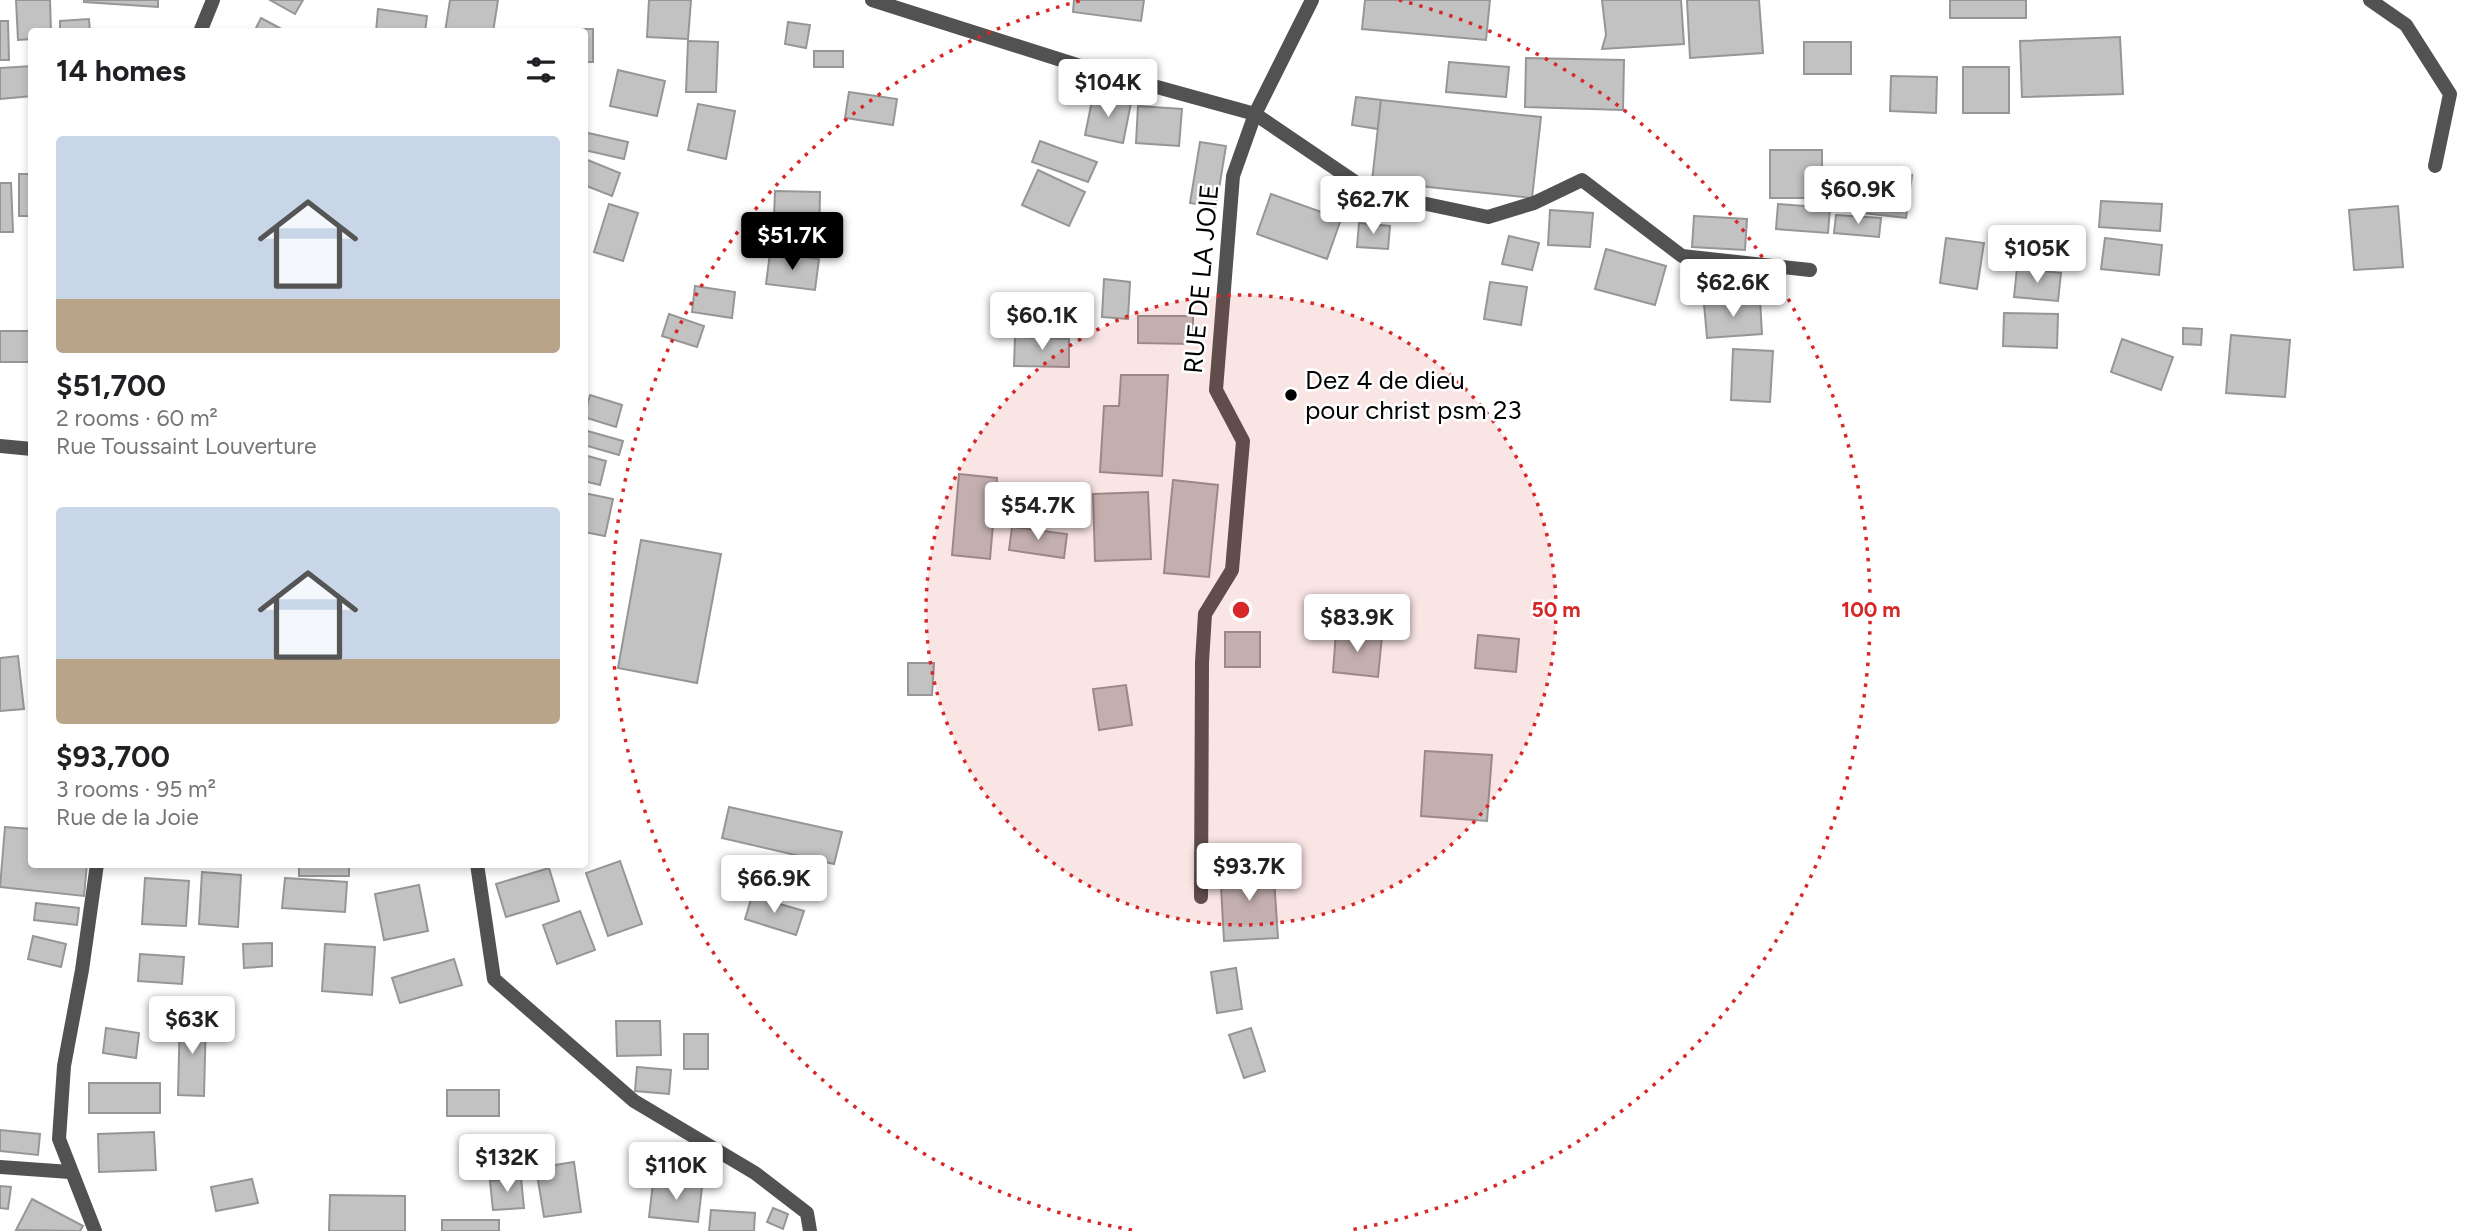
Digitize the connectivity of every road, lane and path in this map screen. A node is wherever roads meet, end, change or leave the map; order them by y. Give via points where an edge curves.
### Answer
1 (213, 0) edge
2 (872, 0) edge
3 (1312, 0) edge
4 (2370, 0) edge
5 (202, 28) edge
6 (1255, 114) junction
7 (2435, 166) dead end
8 (1810, 270) dead end
9 (0, 446) edge
10 (28, 449) edge
11 (96, 868) edge
12 (478, 868) edge
13 (1201, 897) dead end
14 (0, 1167) edge
15 (70, 1172) junction
16 (95, 1231) edge
17 (810, 1231) edge

1 - 5 street
2 - 6 street via 1077,65
3 - 6 street, RUE DE LA JOIE
4 - 7 street via 2406,25 2450,94
6 - 8 street via 1370,192 1488,217 1534,203 1582,180 1682,257
6 - 13 street, RUE DE LA JOIE via 1233,176 1216,390 1243,441 1233,570 1205,614
9 - 10 street
11 - 15 street via 64,1066 59,1139
12 - 17 street via 494,979 634,1101 755,1173 807,1213
14 - 15 street
15 - 16 street

